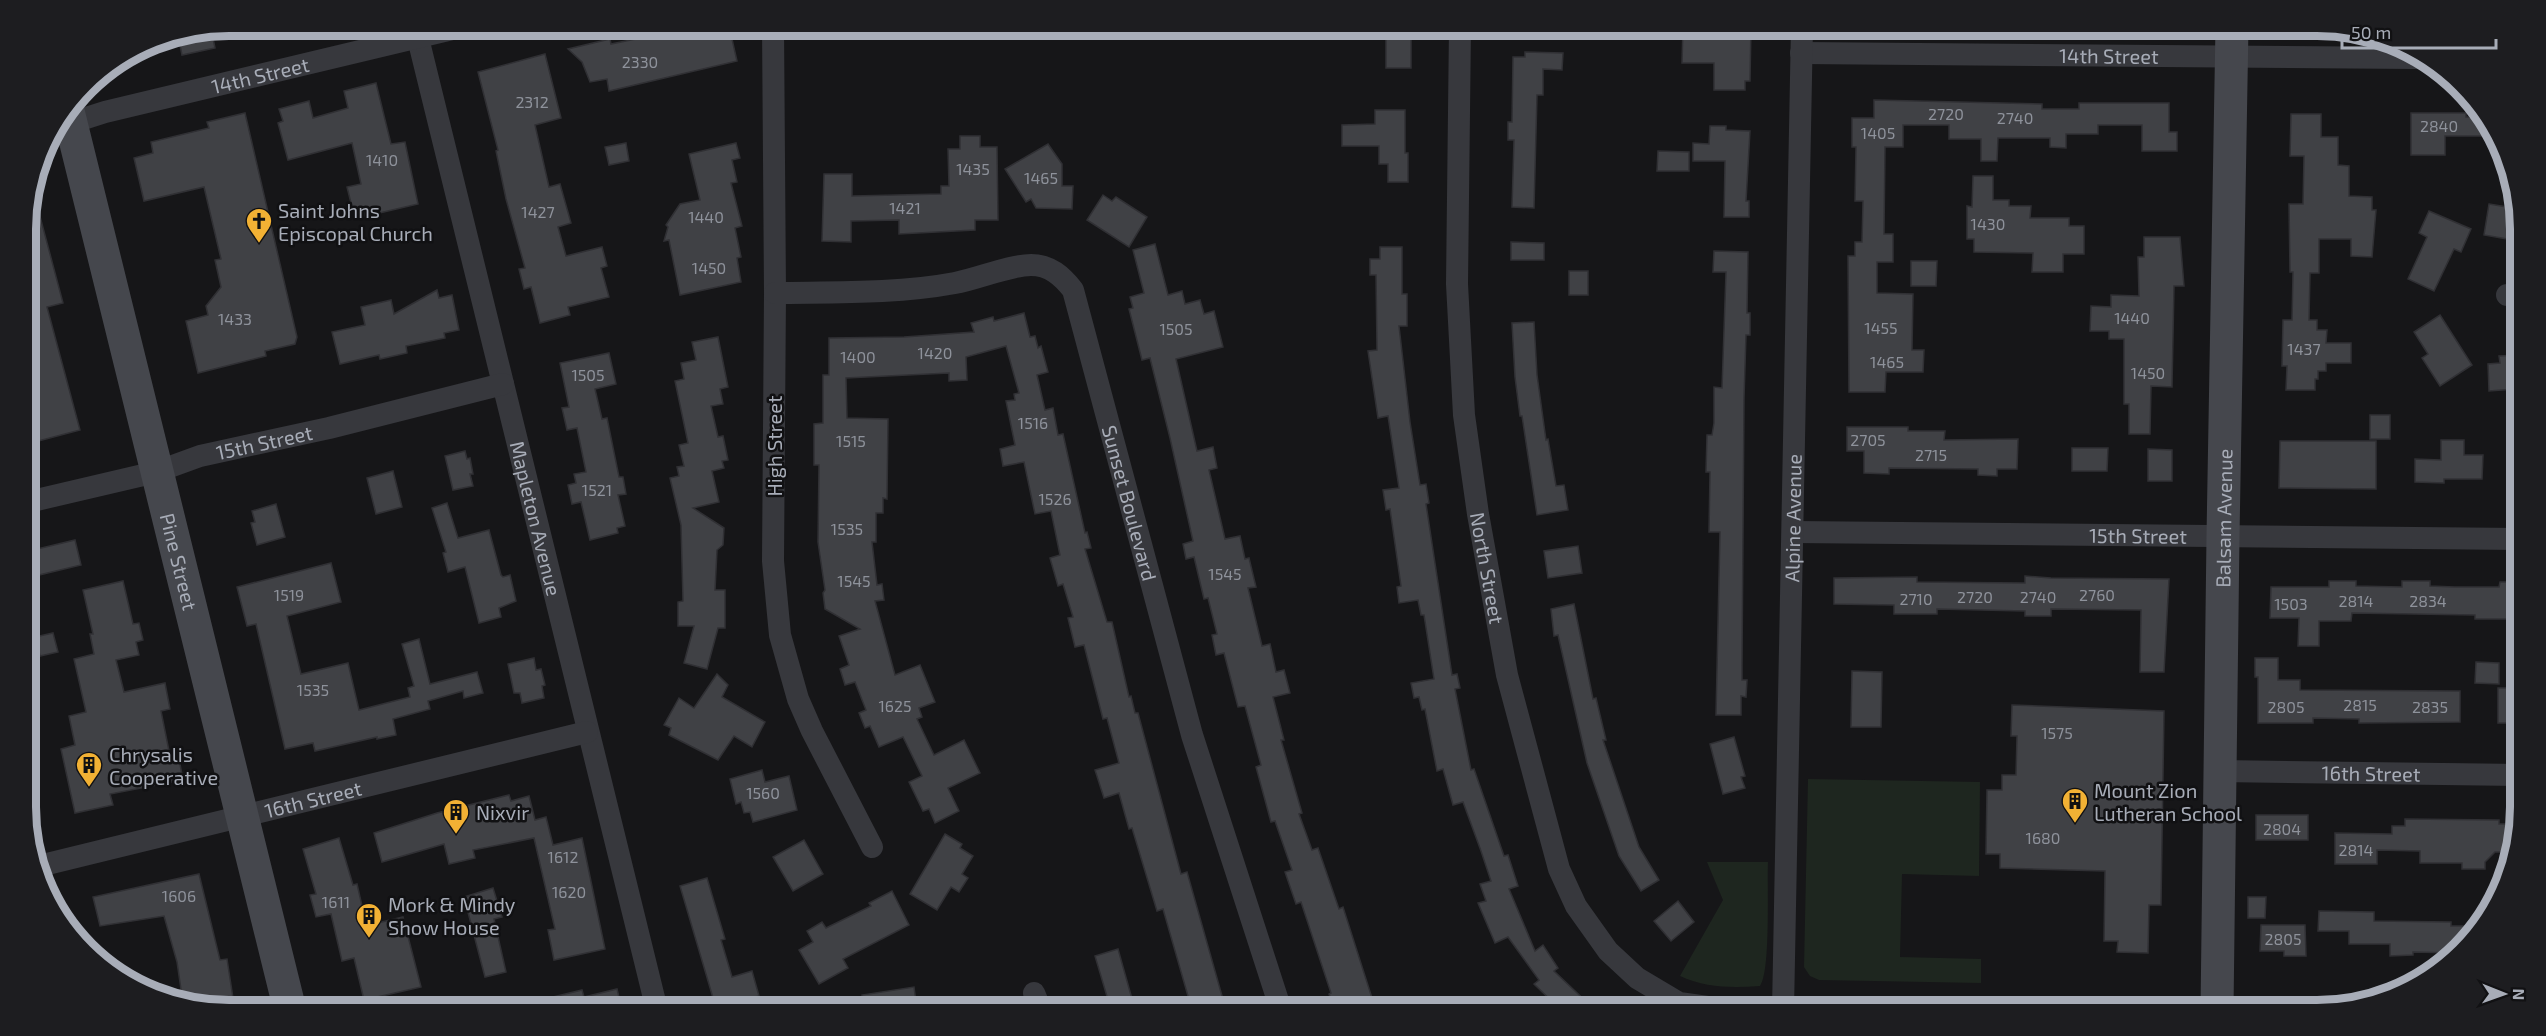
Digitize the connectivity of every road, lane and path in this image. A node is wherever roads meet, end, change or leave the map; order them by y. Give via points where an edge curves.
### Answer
1 (394, 36) edge
2 (418, 36) edge
3 (773, 36) edge
4 (1460, 36) edge
5 (1802, 36) edge
6 (2232, 41) edge
7 (1801, 53) junction
8 (2404, 57) edge
9 (70, 120) edge
10 (66, 125) edge
11 (775, 293) junction
12 (503, 384) junction
13 (156, 472) junction
14 (36, 500) edge
15 (1793, 532) junction
16 (2223, 536) junction
17 (2510, 539) edge
18 (587, 732) junction
19 (2219, 771) junction
20 (2510, 775) edge
21 (243, 815) junction
22 (872, 847) dead end
23 (45, 865) edge
24 (287, 1000) edge
25 (654, 1000) edge
26 (1278, 1000) edge
27 (1674, 1000) edge
28 (1783, 1000) edge
29 (2217, 1000) edge

1 - 9 street, 14th Street
2 - 12 street, Mapleton Avenue
3 - 11 street, High Street
4 - 27 street, North Street via 1456,284 1464,416 1507,675 1559,869 1576,906 1608,951 1637,978
5 - 7 street, Alpine Avenue
6 - 7 street, 14th Street
6 - 8 street, 14th Street
6 - 16 street, Balsam Avenue
7 - 15 street, Alpine Avenue
10 - 13 street, Pine Street via 80,153
11 - 22 street, High Street via 773,561 780,635 803,710
11 - 26 street, Sunset Boulevard via 881,292 954,284 1030,265 1047,267 1062,276 1073,290 1192,735
12 - 13 street, 15th Street via 200,456
12 - 18 street, Mapleton Avenue
13 - 14 street, 15th Street
13 - 21 street, Pine Street
15 - 16 street, 15th Street
15 - 28 street, Alpine Avenue
16 - 17 street, 15th Street
16 - 19 street, Balsam Avenue
18 - 21 street, 16th Street
18 - 25 street, Mapleton Avenue
19 - 20 street, 16th Street
19 - 29 street, Balsam Avenue
21 - 23 street, 16th Street
21 - 24 street, Pine Street

